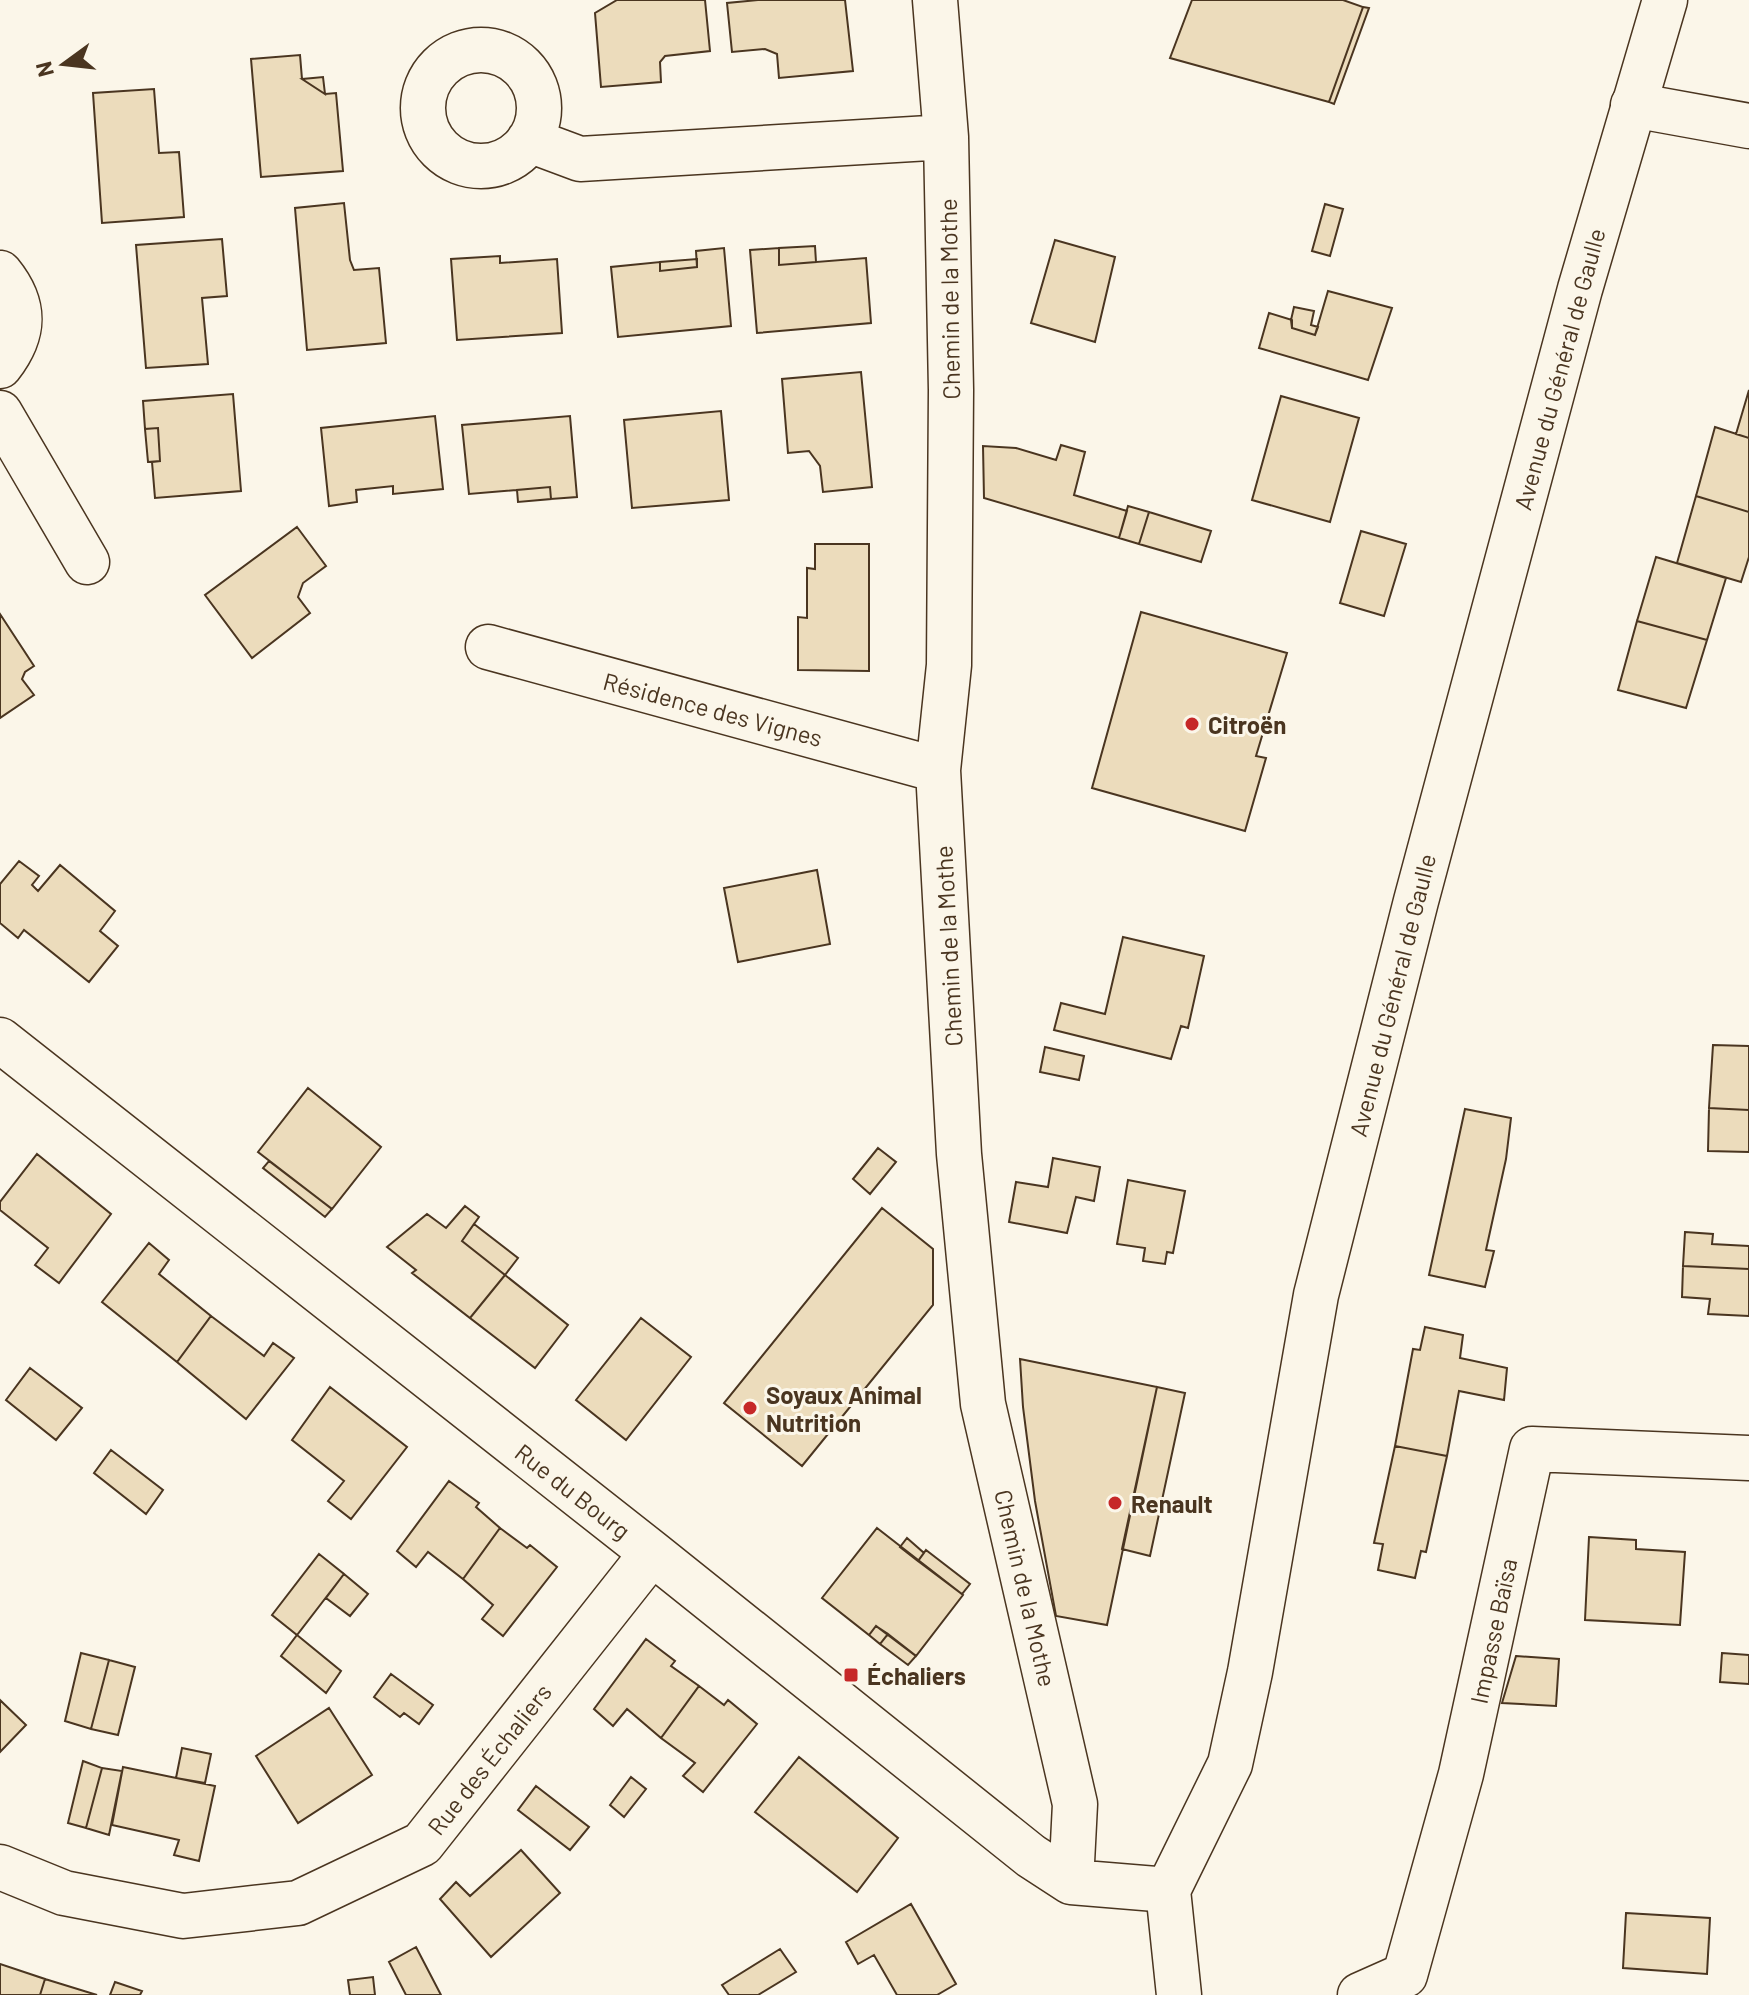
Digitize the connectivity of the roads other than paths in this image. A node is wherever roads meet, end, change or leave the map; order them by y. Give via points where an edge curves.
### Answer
1 (935, 0) edge
2 (1665, 0) edge
3 (1633, 105) junction
4 (1749, 126) edge
5 (946, 137) junction
6 (529, 140) dead end
7 (0, 273) edge
8 (0, 366) edge
9 (0, 413) edge
10 (87, 562) dead end
11 (488, 647) dead end
12 (938, 770) junction
13 (0, 1040) edge
14 (1749, 1458) edge
15 (652, 1553) junction
16 (0, 1867) edge
17 (1071, 1882) junction
18 (1168, 1890) junction
19 (1179, 1995) edge
20 (1360, 1995) edge

1 - 5 street, Chemin de la Mothe
2 - 3 street, Avenue du Général de Gaulle
3 - 4 street
3 - 18 street, Avenue du Général de Gaulle via 1416,901 1316,1295 1230,1764
5 - 6 street via 580,159
5 - 12 street, Chemin de la Mothe via 949,650
7 - 8 street via 19,308 19,330
9 - 10 street
11 - 12 street, Résidence des Vignes
12 - 17 street, Chemin de la Mothe via 959,1154 983,1404 1075,1804
13 - 15 street, Rue du Bourg
14 - 20 street, Impasse Baïsa via 1532,1449 1461,1774 1405,1975
15 - 16 street, Rue des Échaliers via 422,1844 408,1851 298,1903 183,1916 64,1893
15 - 17 street, Rue du Bourg via 1031,1856
17 - 18 street, Rue du Bourg
18 - 19 street

